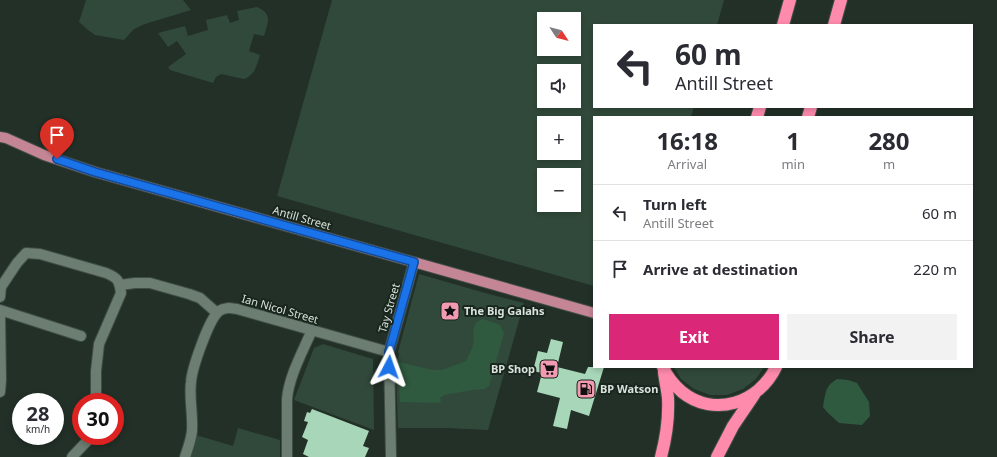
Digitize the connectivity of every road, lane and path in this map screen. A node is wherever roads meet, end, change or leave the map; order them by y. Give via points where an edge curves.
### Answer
1 (790, 0) edge
2 (841, 0) edge
3 (783, 24) edge
4 (834, 24) edge
5 (2, 136) edge
6 (414, 262) junction
7 (120, 285) junction
8 (0, 297) edge
9 (0, 311) edge
10 (217, 313) junction
11 (593, 313) edge
12 (312, 330) junction
13 (82, 336) dead end
14 (389, 352) junction
15 (663, 368) edge
16 (775, 368) edge
17 (0, 392) edge
18 (96, 393) edge
19 (756, 393) junction
20 (83, 445) edge
21 (72, 457) edge
22 (184, 457) edge
23 (287, 457) edge
24 (391, 457) edge
25 (660, 457) edge
26 (717, 457) edge

1 - 3 highway
2 - 4 highway
5 - 6 main road, Antill Street via 44,155 95,172
6 - 11 main road, Antill Street
6 - 14 street, Tay Street
7 - 8 street via 116,278 106,273 40,254 26,253 1,287
7 - 10 street via 150,283 182,292 200,298
7 - 18 street via 121,293 99,344
9 - 13 street
9 - 17 street
10 - 12 street, Ian Nicol Street via 226,308 236,309
10 - 22 street via 210,324 192,372 192,429
12 - 14 street, Ian Nicol Street
12 - 23 street via 290,381 286,399
14 - 24 street, Tay Street
15 - 19 highway via 676,387 704,403 735,403
15 - 25 highway via 668,415
16 - 19 highway via 764,386
19 - 26 highway via 733,426
20 - 21 street

